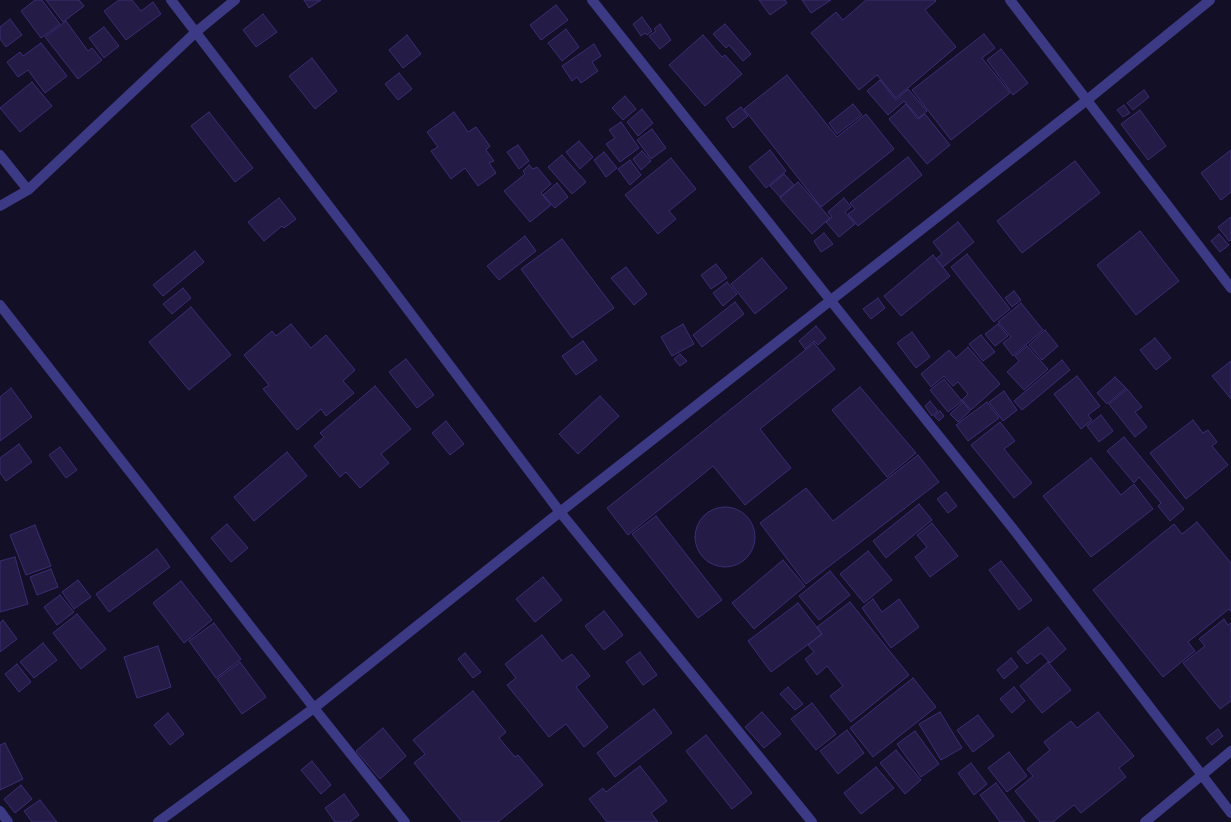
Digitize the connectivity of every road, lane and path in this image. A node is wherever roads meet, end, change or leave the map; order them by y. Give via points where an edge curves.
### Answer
1 (171, 0) edge
2 (235, 0) edge
3 (592, 0) edge
4 (1010, 0) edge
5 (1210, 0) edge
6 (196, 32) junction
7 (1087, 100) junction
8 (0, 155) edge
9 (28, 190) junction
10 (0, 206) edge
11 (1231, 288) edge
12 (831, 301) junction
13 (0, 305) edge
14 (560, 512) junction
15 (314, 708) junction
16 (1231, 751) edge
17 (1203, 775) junction
18 (0, 811) edge
19 (1231, 812) edge
20 (8, 822) edge
21 (158, 822) edge
22 (404, 822) edge
23 (812, 822) edge
24 (1145, 822) edge

1 - 6 street
2 - 6 street
3 - 12 street
4 - 7 street
5 - 7 street
6 - 9 street
6 - 14 street
7 - 11 street
7 - 12 street
8 - 9 street
9 - 10 street
12 - 14 street
12 - 17 street via 1014,530
13 - 15 street
14 - 15 street
14 - 23 street
15 - 21 street
15 - 22 street
16 - 17 street
17 - 19 street
17 - 24 street
18 - 20 street

